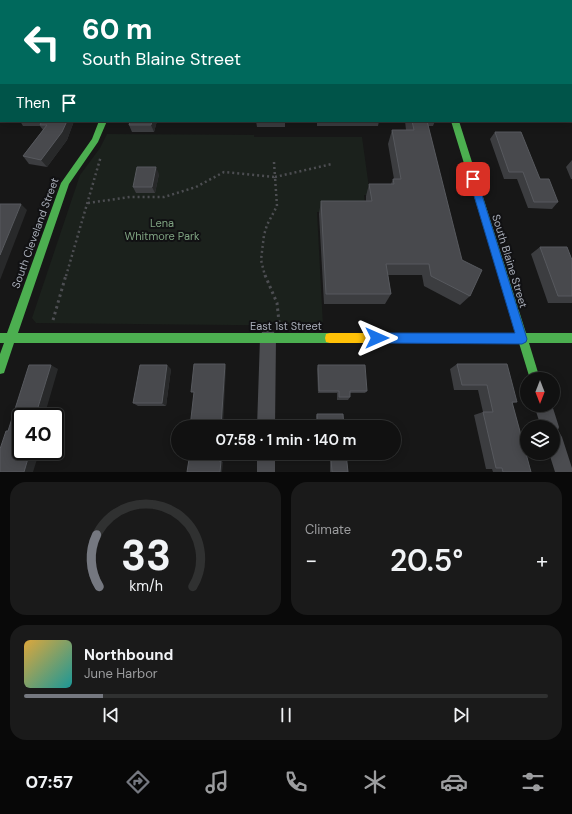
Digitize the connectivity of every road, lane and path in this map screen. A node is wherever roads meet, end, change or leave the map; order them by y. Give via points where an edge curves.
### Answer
1 (103, 122) edge
2 (455, 122) edge
3 (103, 150) dead end
4 (274, 162) dead end
5 (332, 164) dead end
6 (275, 177) junction
7 (88, 203) junction
8 (52, 323) dead end
9 (279, 325) dead end
10 (0, 338) edge
11 (11, 338) junction
12 (268, 338) junction
13 (572, 338) edge
14 (522, 339) junction
15 (0, 368) edge
16 (533, 372) edge
17 (266, 420) edge
18 (560, 459) edge
19 (266, 460) edge
20 (266, 472) edge
21 (564, 472) edge

1 - 11 street, South Cleveland Street via 95,140 65,183
2 - 14 street, South Blaine Street
3 - 7 path
4 - 6 path
5 - 6 path
6 - 7 path via 224,172 196,187 164,197 130,197
6 - 9 path via 277,206 264,235 261,260 277,303
7 - 8 path
10 - 11 street, East 1st Street
11 - 12 street, East 1st Street
11 - 15 street, South Cleveland Street
12 - 14 street, East 1st Street
12 - 17 street
13 - 14 street, East 1st Street
14 - 16 street, South Blaine Street
18 - 21 street
19 - 20 street

